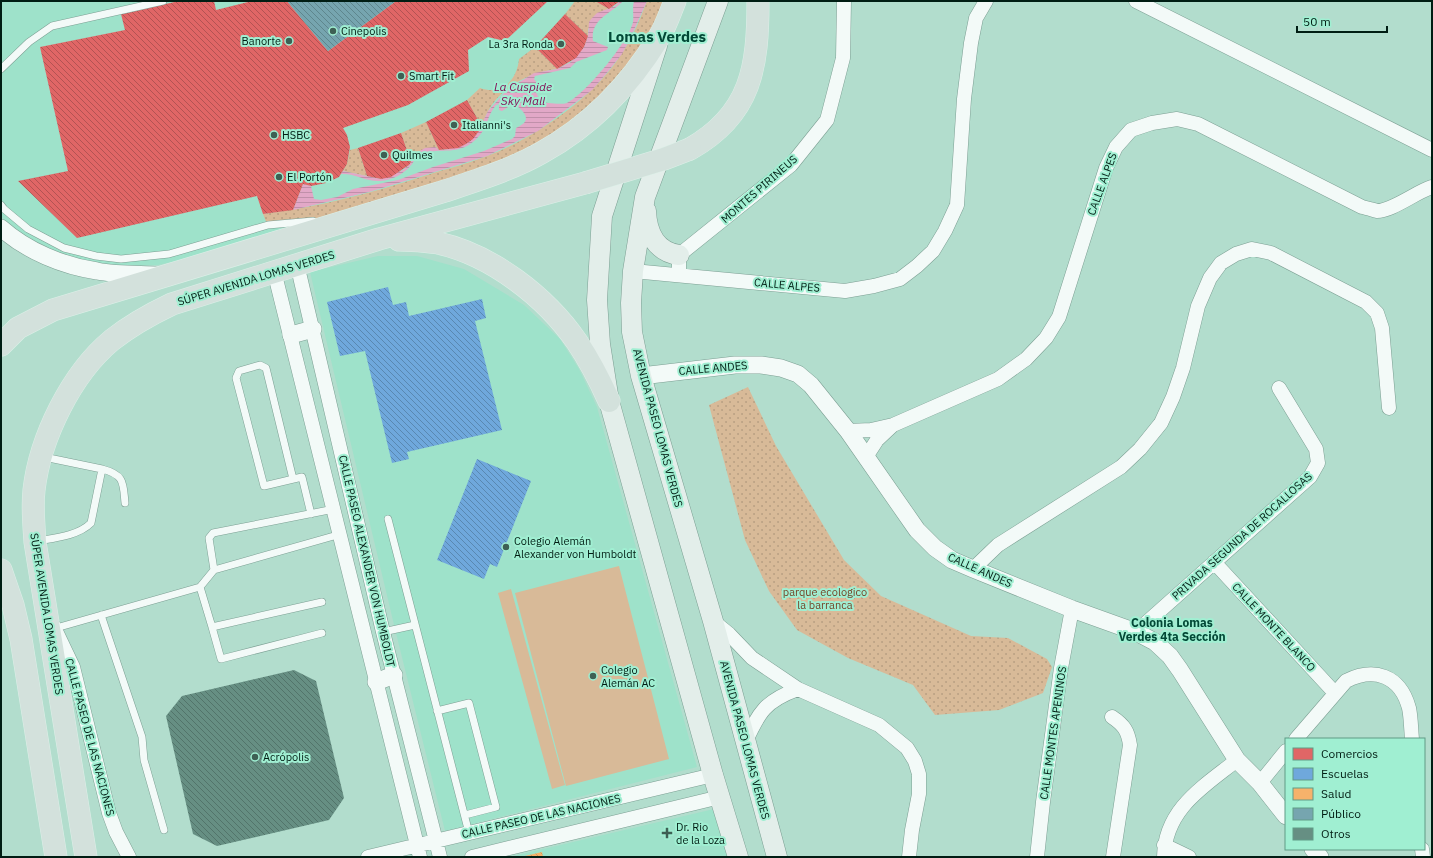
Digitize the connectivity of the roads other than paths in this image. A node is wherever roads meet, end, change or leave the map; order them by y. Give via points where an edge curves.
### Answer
1 (163, 1) edge
2 (666, 1) edge
3 (675, 1) edge
4 (718, 1) edge
5 (758, 1) edge
6 (844, 1) edge
7 (986, 1) edge
8 (1136, 1) edge
9 (660, 37) junction
10 (1, 69) edge
11 (1432, 150) edge
12 (1432, 187) edge
13 (645, 197) junction
14 (1, 205) edge
15 (361, 217) junction
16 (1, 228) edge
17 (379, 239) junction
18 (679, 255) junction
19 (297, 264) junction
20 (274, 271) junction
21 (633, 271) junction
22 (164, 275) junction
23 (679, 275) junction
24 (313, 329) junction
25 (290, 335) junction
26 (1, 345) edge
27 (641, 376) junction
28 (1279, 388) dead end
29 (609, 401) junction
30 (1389, 408) dead end
31 (893, 425) junction
32 (848, 431) junction
33 (40, 457) junction
34 (866, 457) junction
35 (102, 469) junction
36 (293, 479) junction
37 (125, 503) dead end
38 (334, 508) junction
39 (311, 514) junction
40 (388, 519) dead end
41 (341, 534) junction
42 (35, 542) junction
43 (1214, 562) junction
44 (973, 569) junction
45 (1, 570) edge
46 (214, 570) junction
47 (200, 586) junction
48 (322, 602) dead end
49 (1072, 609) junction
50 (101, 615) junction
51 (713, 621) junction
52 (52, 623) junction
53 (415, 625) junction
54 (212, 627) junction
55 (383, 632) junction
56 (1136, 632) junction
57 (322, 633) dead end
58 (394, 675) junction
59 (376, 682) junction
60 (798, 689) junction
61 (1334, 692) junction
62 (437, 711) junction
63 (1112, 717) dead end
64 (1297, 738) edge
65 (1412, 738) edge
66 (745, 743) junction
67 (1285, 752) edge
68 (1237, 760) junction
69 (713, 775) junction
70 (1260, 784) junction
71 (720, 797) junction
72 (465, 815) junction
73 (1285, 815) edge
74 (164, 830) dead end
75 (469, 833) junction
76 (436, 841) junction
77 (419, 851) edge
78 (1164, 851) edge
79 (56, 857) edge
80 (86, 857) edge
81 (129, 857) edge
82 (368, 857) edge
83 (440, 857) edge
84 (472, 857) edge
85 (738, 857) edge
86 (777, 857) edge
87 (909, 857) edge
88 (1037, 857) edge
89 (1113, 857) edge
90 (1190, 857) edge

1 - 10 lane via 52,26 29,42
2 - 9 lane
3 - 9 main road
4 - 13 main road, AVENIDA PASEO LOMAS VERDES
5 - 17 main road, SÚPER AVENIDA LOMAS VERDES, bridge via 756,58 748,87 735,110 707,139 664,159
6 - 18 street, MONTES PIRINEUS via 843,58 827,120 791,165
7 - 23 street, CALLE ALPES via 976,18 970,43 958,205 933,251 917,266 900,279 845,291
8 - 11 street
9 - 15 main road via 620,91 603,108 574,132 540,154 452,189
9 - 29 main road via 602,216 597,300 600,344
12 - 31 street, CALLE ALPES via 1392,207 1378,211 1362,207 1198,124 1177,119 1131,130 1116,146 1106,168 1059,317 1046,338 1026,359 998,379
13 - 18 main road via 646,221 650,234 660,248 670,254
13 - 21 main road, AVENIDA PASEO LOMAS VERDES
14 - 15 lane via 28,229 64,248 121,259 169,254 268,225
15 - 22 main road
16 - 22 street via 16,241 56,260 97,272
17 - 19 main road, SÚPER AVENIDA LOMAS VERDES
17 - 29 main road via 438,243 463,251 494,266 524,287 543,303 577,341
18 - 23 street
19 - 20 main road, SÚPER AVENIDA LOMAS VERDES
19 - 24 street, CALLE PASEO ALEXANDER VON HUMBOLDT
20 - 25 street, CALLE PASEO ALEXANDER VON HUMBOLDT
20 - 33 main road, SÚPER AVENIDA LOMAS VERDES via 172,304 143,318 112,341 82,373 50,425
21 - 23 street, CALLE ALPES
21 - 27 main road, AVENIDA PASEO LOMAS VERDES via 632,332
22 - 26 main road via 53,310 18,328
24 - 25 street
24 - 55 street, CALLE PASEO ALEXANDER VON HUMBOLDT
25 - 38 street, CALLE PASEO ALEXANDER VON HUMBOLDT
27 - 32 street, CALLE ANDES via 735,365 781,368 798,374 811,385
27 - 51 main road, AVENIDA PASEO LOMAS VERDES
28 - 43 street, PRIVADA SEGUNDA DE ROCALLOSAS via 1316,449 1318,463 1310,477
29 - 69 main road
30 - 44 street via 1382,328 1377,314 1366,302 1271,253 1252,249 1236,254 1221,262 1210,278 1198,306 1173,397 1160,423 1140,449 1121,467 998,545
31 - 32 street, CALLE ALPES via 871,430
31 - 34 street, CALLE ALPES via 876,440
32 - 34 street, CALLE ANDES
33 - 35 lane
33 - 42 main road, SÚPER AVENIDA LOMAS VERDES via 34,491
34 - 44 street, CALLE ANDES via 917,530 952,560
35 - 37 lane via 114,472 120,477 123,482
35 - 42 lane via 91,523 86,528 64,536
36 - 36 lane via 264,486 236,378 239,371 260,365 266,368
36 - 39 lane via 302,477
38 - 39 lane
38 - 41 street, CALLE PASEO ALEXANDER VON HUMBOLDT
39 - 46 lane via 213,533 208,538
40 - 53 lane
41 - 46 lane
41 - 59 street, CALLE PASEO ALEXANDER VON HUMBOLDT
42 - 52 main road, SÚPER AVENIDA LOMAS VERDES
43 - 56 street, PRIVADA SEGUNDA DE ROCALLOSAS
43 - 61 street, CALLE MONTE BLANCO
44 - 49 street, CALLE ANDES
45 - 79 main road via 21,639
46 - 47 lane
47 - 50 lane
47 - 54 lane
48 - 54 lane
49 - 56 street, CALLE ANDES
49 - 88 street, CALLE MONTES APENINOS via 1061,668
50 - 52 lane
50 - 74 lane via 142,738 144,760
51 - 60 street via 752,658
51 - 66 main road, AVENIDA PASEO LOMAS VERDES
52 - 80 main road, SÚPER AVENIDA LOMAS VERDES
52 - 81 street, CALLE PASEO DE LAS NACIONES via 73,667 109,813
53 - 55 lane
53 - 62 lane
54 - 57 lane via 221,659
55 - 58 street, CALLE PASEO ALEXANDER VON HUMBOLDT
56 - 68 street, CALLE ANDES via 1155,642 1170,656
58 - 59 street
58 - 76 street, CALLE PASEO ALEXANDER VON HUMBOLDT
59 - 77 street, CALLE PASEO ALEXANDER VON HUMBOLDT
60 - 66 street via 779,696 765,707
60 - 87 street via 879,725 907,748 919,774 919,794
61 - 64 street
61 - 65 street via 1346,681 1369,673 1382,675 1391,680 1404,694 1409,709
62 - 72 lane
62 - 72 lane via 469,703 496,807
63 - 89 street via 1126,729 1130,745
66 - 86 main road, AVENIDA PASEO LOMAS VERDES
67 - 70 street
68 - 70 street, CALLE ANDES
68 - 78 street via 1197,791 1181,808 1167,831
69 - 71 main road
69 - 75 street, CALLE PASEO DE LAS NACIONES
70 - 73 street, CALLE ANDES
71 - 84 street, CALLE PASEO DE LAS NACIONES
71 - 85 main road
72 - 75 lane
75 - 76 street, CALLE PASEO DE LAS NACIONES
76 - 77 street, CALLE PASEO DE LAS NACIONES
76 - 83 street, CALLE PASEO ALEXANDER VON HUMBOLDT
77 - 82 street, CALLE PASEO DE LAS NACIONES
78 - 90 street

